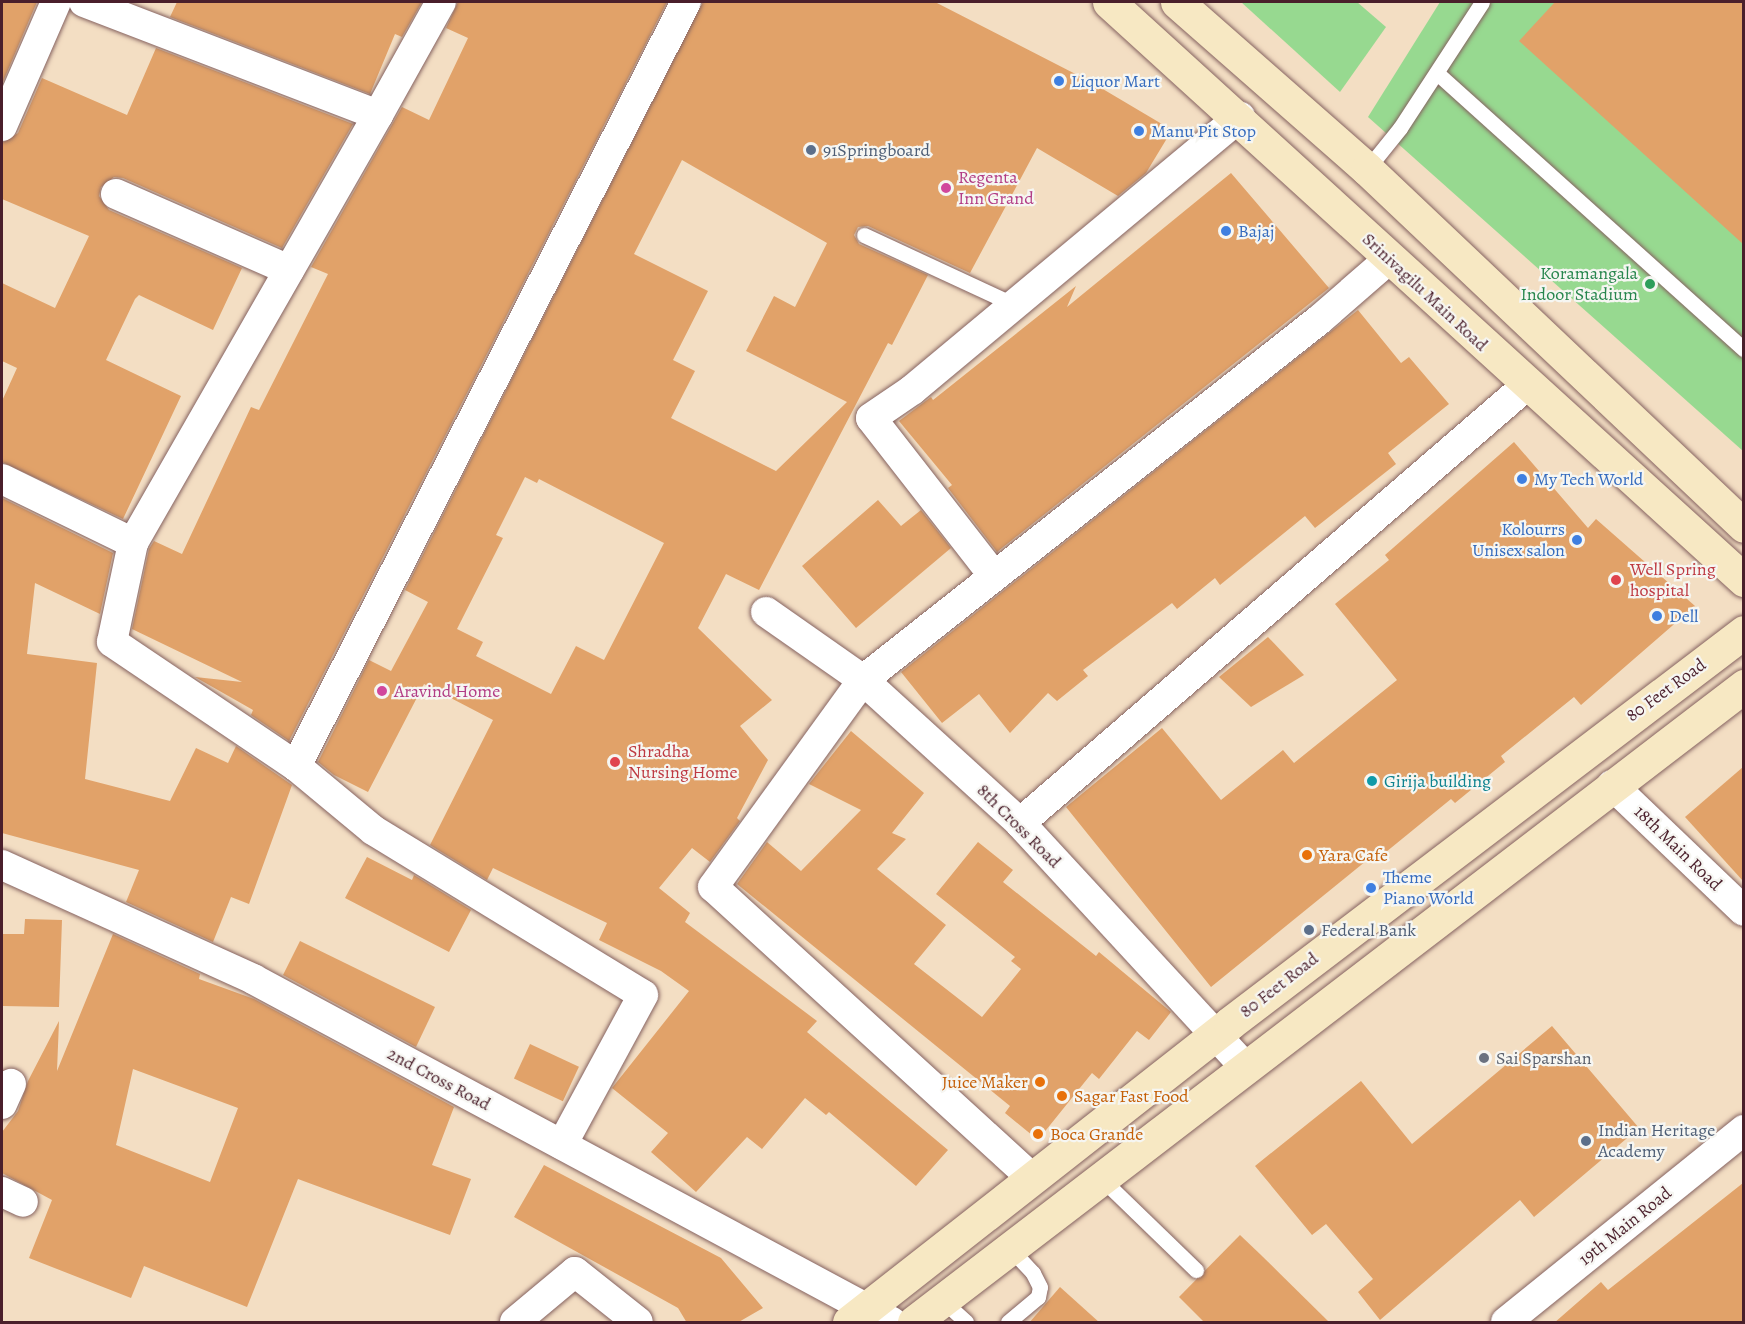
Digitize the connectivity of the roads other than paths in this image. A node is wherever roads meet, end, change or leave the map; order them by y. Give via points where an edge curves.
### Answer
1 (56, 2) edge
2 (84, 2) edge
3 (441, 2) edge
4 (686, 2) edge
5 (1109, 2) edge
6 (1177, 2) edge
7 (1482, 2) edge
8 (1437, 73) junction
9 (378, 115) junction
10 (1240, 117) junction
11 (2, 126) edge
12 (1367, 169) junction
13 (116, 194) dead end
14 (864, 235) dead end
15 (1388, 260) junction
16 (289, 270) junction
17 (1015, 305) junction
18 (1743, 348) edge
19 (1527, 385) junction
20 (2, 479) edge
21 (1743, 526) edge
22 (133, 543) junction
23 (994, 576) junction
24 (1743, 580) edge
25 (766, 612) dead end
26 (1743, 632) edge
27 (863, 680) junction
28 (1743, 686) edge
29 (296, 766) junction
30 (1612, 785) junction
31 (1020, 823) junction
32 (2, 865) edge
33 (1743, 911) edge
34 (1217, 1033) junction
35 (1246, 1068) junction
36 (1743, 1130) edge
37 (562, 1145) junction
38 (1033, 1179) junction
39 (1102, 1179) junction
40 (1011, 1249) junction
41 (1196, 1270) dead end
42 (955, 1312) edge
43 (870, 1318) edge
44 (515, 1323) edge
45 (638, 1323) edge
46 (914, 1323) edge
47 (1008, 1323) edge
48 (1506, 1323) edge

1 - 11 street
2 - 9 street
3 - 9 street
4 - 29 street
5 - 10 main road, Srinivagilu Main Road
6 - 12 main road
7 - 8 lane
8 - 12 lane
8 - 18 lane
9 - 16 street
10 - 15 main road, Srinivagilu Main Road
10 - 17 street
12 - 21 main road
13 - 16 street
14 - 17 lane
15 - 19 main road, Srinivagilu Main Road
15 - 23 street via 1318,320
16 - 22 street
17 - 23 street via 871,418
19 - 24 main road, Srinivagilu Main Road
19 - 31 street
20 - 22 street
22 - 29 street via 112,642
23 - 27 street
25 - 27 street, 8th Cross Road
26 - 34 main road, 80 Feet Road
27 - 31 street, 8th Cross Road
27 - 38 street via 713,887
28 - 30 main road
29 - 37 street via 373,830 644,995
30 - 33 street, 18th Main Road
30 - 35 main road
31 - 34 street, 8th Cross Road
32 - 37 street, 2nd Cross Road via 253,979
34 - 35 street, 8th Cross Road
34 - 38 main road, 80 Feet Road
35 - 39 main road
36 - 48 street, 19th Main Road
37 - 43 street, 2nd Cross Road
38 - 43 main road, 80 Feet Road
39 - 40 main road
39 - 41 lane
40 - 42 main road
40 - 47 lane via 1040,1287 1038,1297
42 - 46 main road
44 - 45 street via 575,1272

